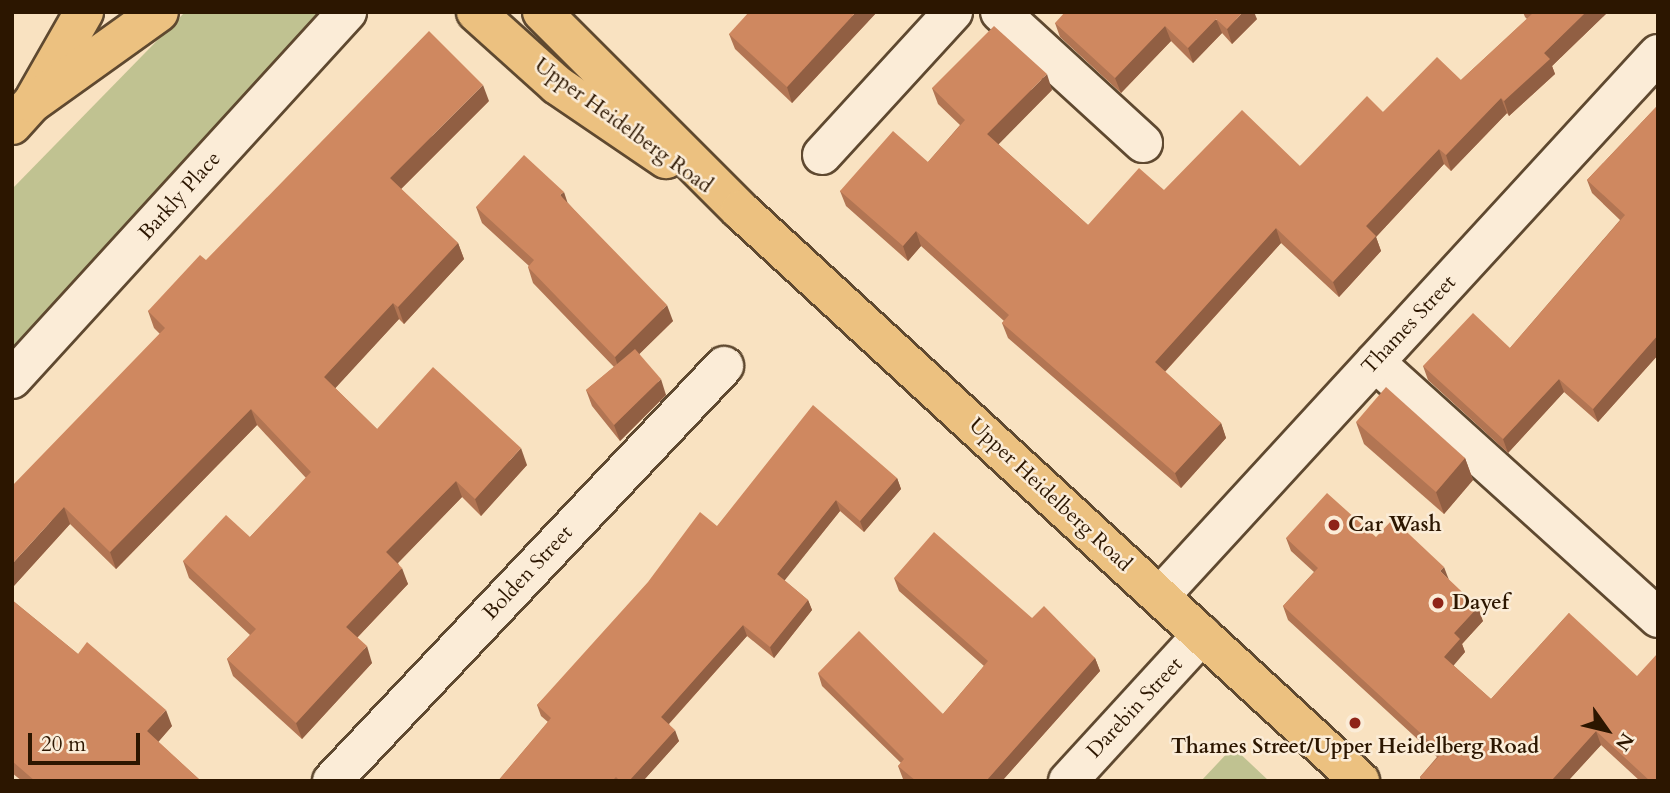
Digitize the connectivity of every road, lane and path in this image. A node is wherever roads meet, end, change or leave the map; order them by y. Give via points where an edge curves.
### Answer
1 (159, 12) edge
2 (347, 12) edge
3 (476, 12) edge
4 (542, 12) edge
5 (953, 12) edge
6 (1000, 12) edge
7 (80, 15) edge
8 (1658, 54) edge
9 (22, 114) edge
10 (1143, 143) dead end
11 (822, 155) dead end
12 (740, 210) junction
13 (1375, 362) junction
14 (724, 366) dead end
15 (12, 379) edge
16 (1160, 596) junction
17 (1658, 618) edge
18 (1202, 635) junction
19 (332, 781) edge
20 (1068, 781) edge
21 (1360, 781) edge

1 - 9 main road
2 - 15 street, Barkly Place
3 - 12 main road, Upper Heidelberg Road via 557,85
4 - 12 main road, Upper Heidelberg Road
5 - 11 street
6 - 10 street
7 - 9 main road
8 - 13 street, Thames Street
12 - 16 main road, Upper Heidelberg Road
13 - 16 street, Thames Street
13 - 17 street
14 - 19 street, Bolden Street
16 - 18 main road, Upper Heidelberg Road
18 - 20 street, Darebin Street
18 - 21 main road, Upper Heidelberg Road

